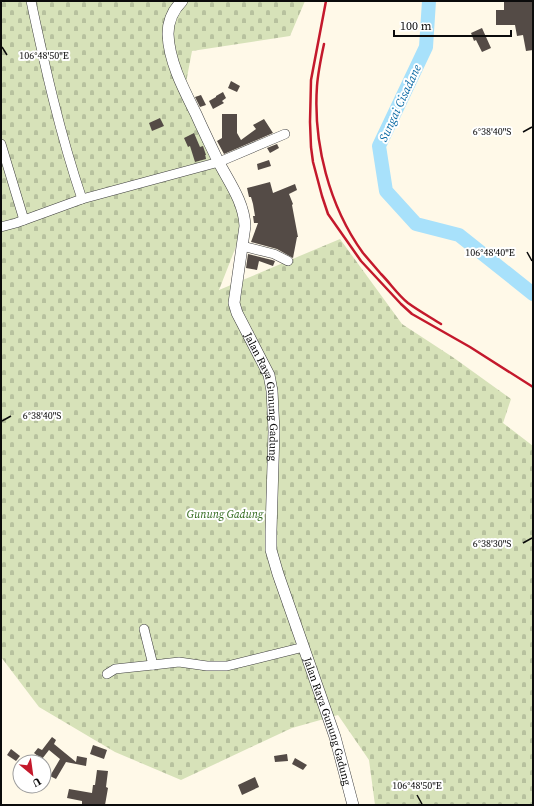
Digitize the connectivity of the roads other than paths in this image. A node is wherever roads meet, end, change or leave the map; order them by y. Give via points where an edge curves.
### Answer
1 (31, 1) edge
2 (182, 1) edge
3 (285, 134) dead end
4 (1, 144) edge
5 (219, 162) junction
6 (82, 199) junction
7 (24, 220) junction
8 (1, 227) edge
9 (242, 246) junction
10 (288, 261) dead end
11 (144, 629) dead end
12 (304, 647) junction
13 (153, 665) junction
14 (107, 674) dead end
15 (353, 805) edge

1 - 6 street via 47,72
2 - 5 street, Jalan Raya Gunung Gadung via 172,14 169,25 168,34 174,66
3 - 5 street
4 - 7 street
5 - 6 street
5 - 9 street, Jalan Raya Gunung Gadung via 235,191 244,216
6 - 7 street
7 - 8 street
9 - 10 street via 274,254
9 - 12 street, Jalan Raya Gunung Gadung via 234,303 237,314 269,375 272,391 272,550
11 - 13 street
12 - 13 street via 227,666 179,662
12 - 15 street, Jalan Raya Gunung Gadung via 335,737
13 - 14 street via 115,669

